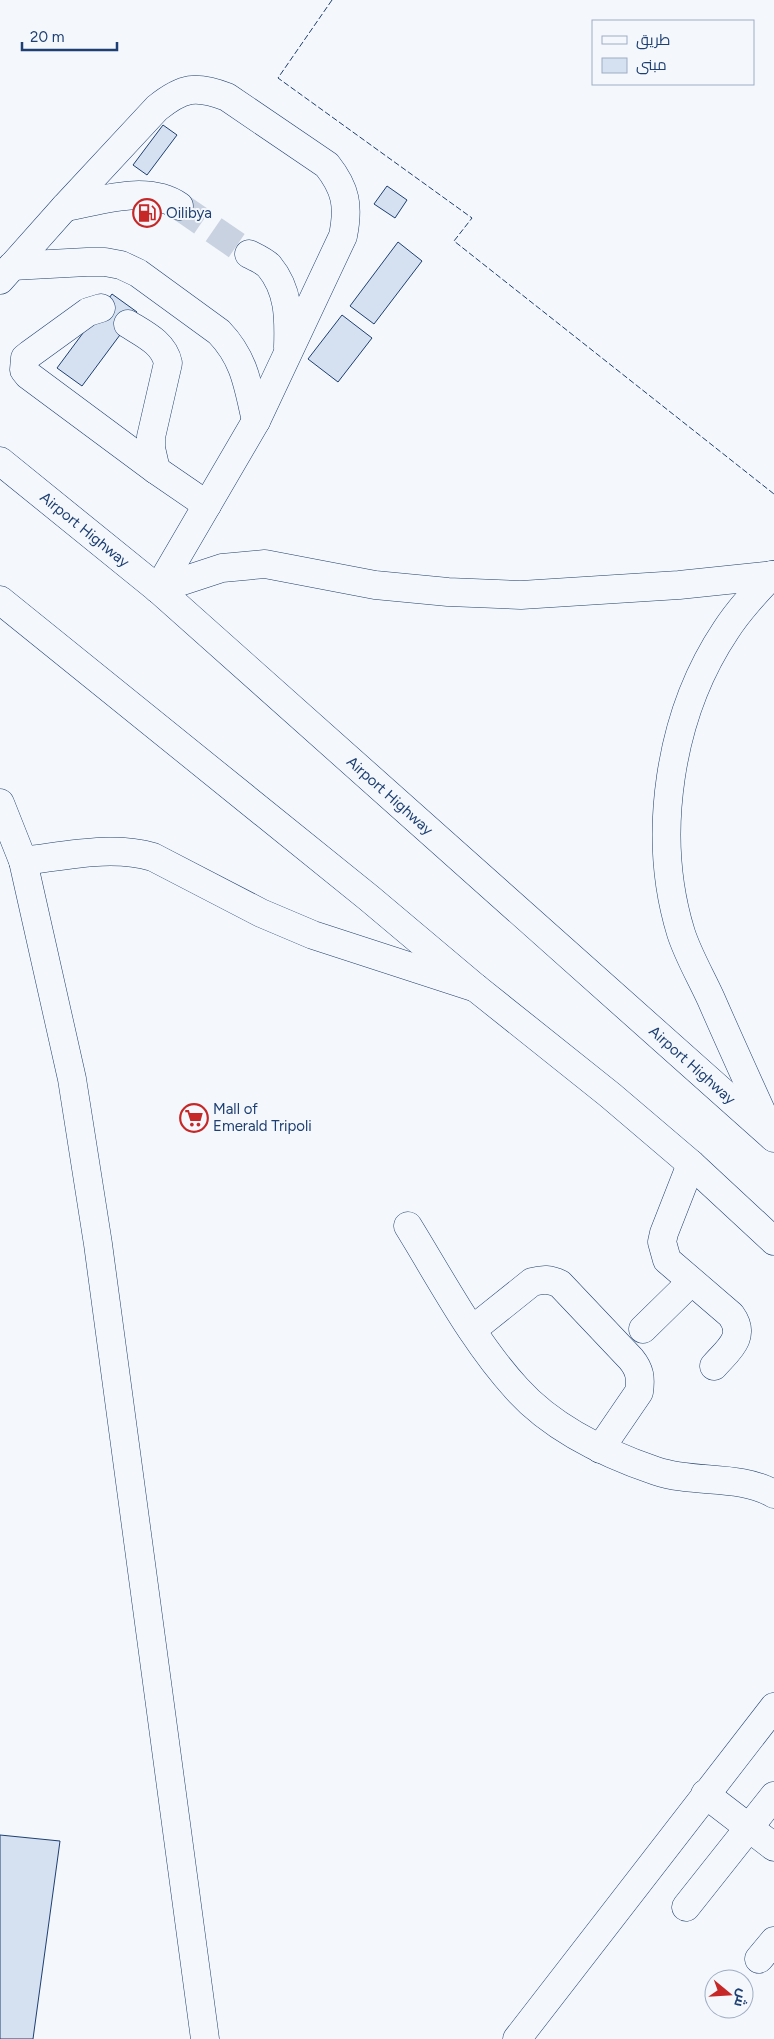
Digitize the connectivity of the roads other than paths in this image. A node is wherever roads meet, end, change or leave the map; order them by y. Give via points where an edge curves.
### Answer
1 (179, 206) tunnel mouth
2 (65, 207) junction
3 (249, 254) tunnel mouth
4 (6, 273) edge
5 (101, 308) dead end
6 (128, 324) dead end
7 (288, 354) junction
8 (256, 421) junction
9 (0, 461) edge
10 (156, 470) junction
11 (207, 505) junction
12 (773, 575) edge
13 (158, 590) junction
14 (0, 600) edge
15 (0, 803) edge
16 (23, 862) junction
17 (476, 988) junction
18 (774, 1137) edge
19 (691, 1164) junction
20 (408, 1226) dead end
21 (774, 1241) edge
22 (691, 1282) junction
23 (472, 1330) junction
24 (643, 1330) dead end
25 (714, 1366) dead end
26 (600, 1449) junction
27 (774, 1494) edge
28 (774, 1707) edge
29 (705, 1794) junction
30 (774, 1796) edge
31 (749, 1826) junction
32 (774, 1847) edge
33 (686, 1907) dead end
34 (204, 2039) edge
35 (517, 2039) edge

1 - 2 main road via 142,194
2 - 4 main road
2 - 7 main road via 172,95 190,89 209,90 227,97 327,165 345,196 347,216 343,236
3 - 7 main road via 268,265 285,295 289,315
4 - 8 main road via 105,262 138,273 228,342 244,370
5 - 10 main road via 88,312 25,358 24,370
6 - 10 main road via 162,347 168,363 151,437
7 - 8 main road
8 - 11 main road
9 - 13 main road, Airport Highway
10 - 11 main road
11 - 13 main road
12 - 13 main road via 679,585 521,595 376,585 265,564 222,568
12 - 18 main road via 725,631 692,695 672,770 667,847 681,934
13 - 18 main road, Airport Highway
14 - 17 main road
15 - 16 main road
16 - 17 main road via 119,850 136,852 153,857 261,913 313,935
16 - 34 main road via 72,1079 98,1244
17 - 19 main road
19 - 21 main road
19 - 22 main road via 662,1242 667,1260
20 - 23 main road
22 - 24 main road
22 - 25 main road via 736,1322 736,1339
23 - 26 main road via 518,1390 547,1416
23 - 26 main road via 532,1282 542,1279 560,1284 631,1359 640,1373 639,1392
26 - 27 main road via 662,1473 749,1485
28 - 29 main road
29 - 31 main road
29 - 35 main road
30 - 31 main road
31 - 32 main road
31 - 33 main road

